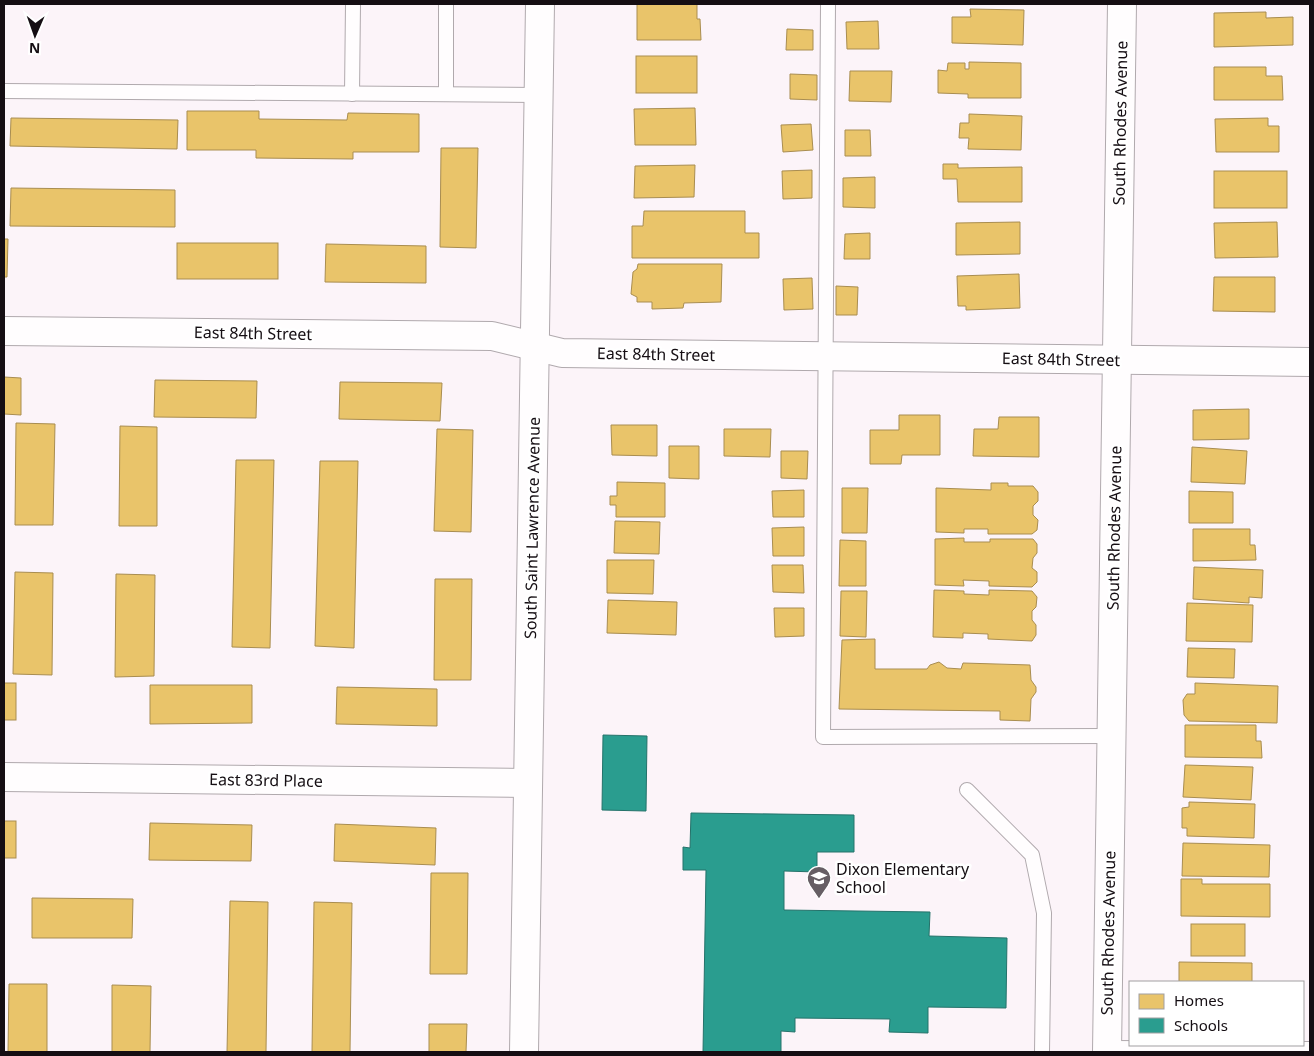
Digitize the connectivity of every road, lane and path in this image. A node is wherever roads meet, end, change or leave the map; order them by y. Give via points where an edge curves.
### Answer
1 (353, 4) edge
2 (446, 4) edge
3 (540, 4) edge
4 (828, 4) edge
5 (1122, 4) edge
6 (4, 91) edge
7 (352, 94) junction
8 (446, 94) junction
9 (538, 95) junction
10 (4, 331) edge
11 (534, 347) junction
12 (825, 356) junction
13 (1117, 359) junction
14 (1310, 362) edge
15 (1111, 736) junction
16 (4, 777) edge
17 (528, 783) junction
18 (967, 790) dead end
19 (1310, 1049) edge
20 (1107, 1050) edge
21 (524, 1052) edge
22 (1042, 1052) edge

1 - 7 lane
2 - 8 lane
3 - 9 street, South Saint Lawrence Avenue
4 - 12 lane
5 - 13 street, South Rhodes Avenue
6 - 7 lane
7 - 8 lane
8 - 9 lane
9 - 11 street, South Saint Lawrence Avenue
10 - 11 street, East 84th Street via 492,336
11 - 12 street, East 84th Street via 562,352
11 - 17 street, South Saint Lawrence Avenue
12 - 13 street, East 84th Street
12 - 15 lane via 823,737
13 - 14 street, East 84th Street
13 - 15 street, South Rhodes Avenue
15 - 20 street, South Rhodes Avenue
16 - 17 street, East 83rd Place
17 - 21 street, South Saint Lawrence Avenue
18 - 22 lane via 1032,855 1044,913
19 - 20 lane

